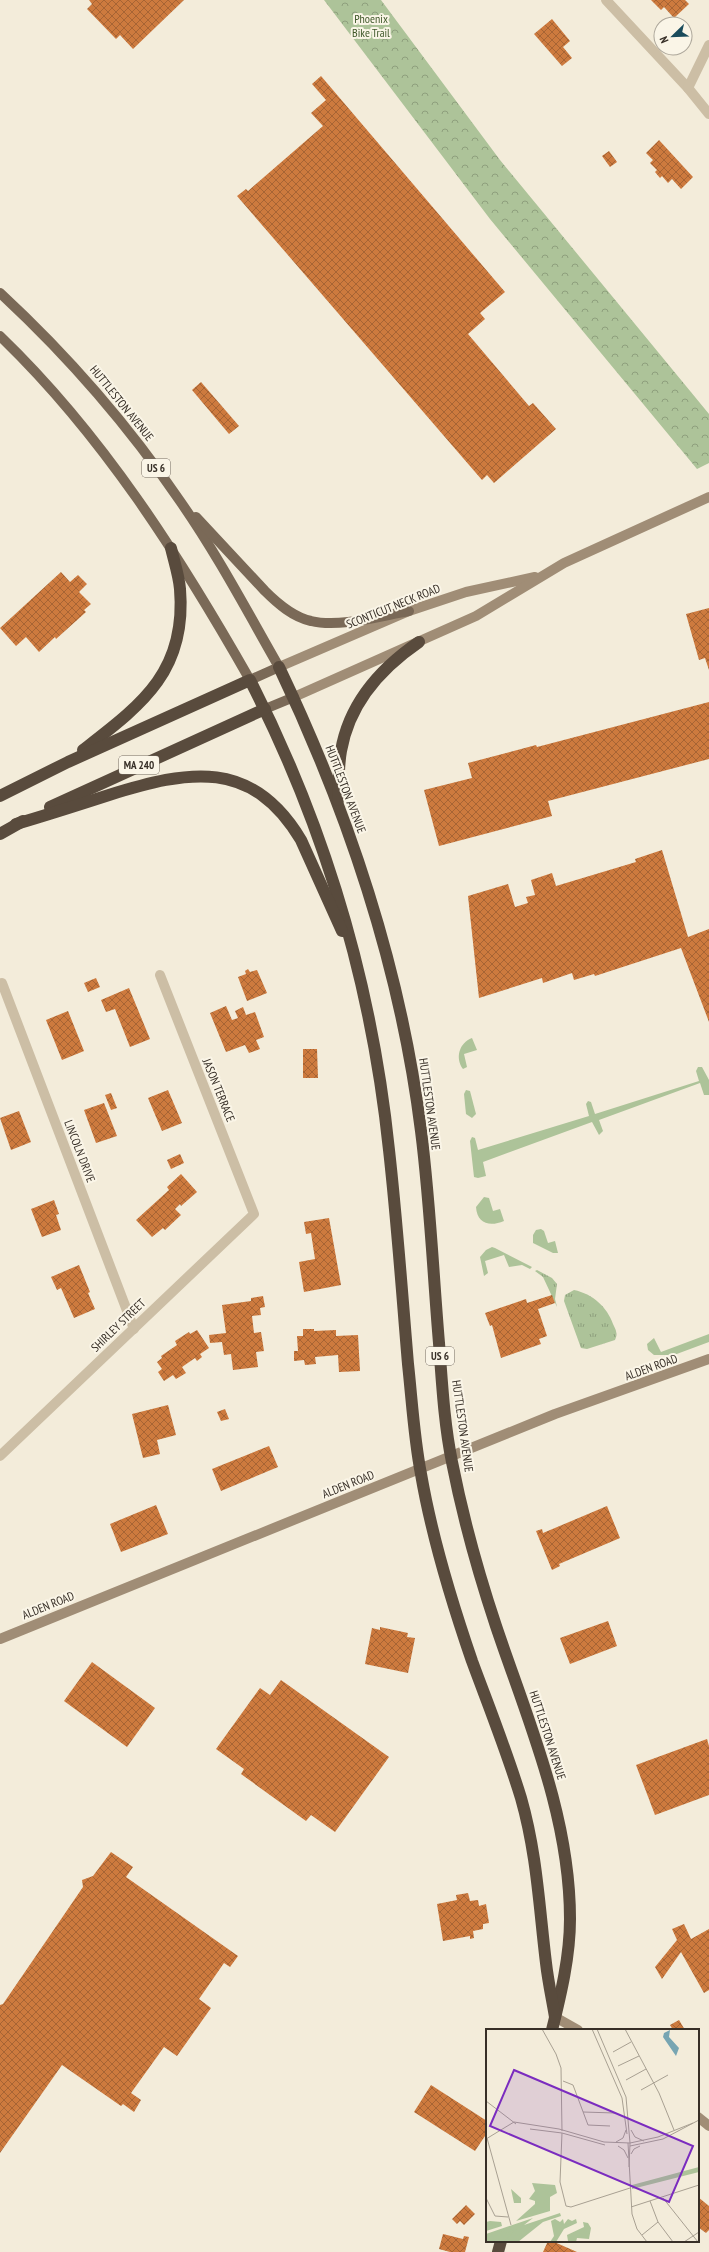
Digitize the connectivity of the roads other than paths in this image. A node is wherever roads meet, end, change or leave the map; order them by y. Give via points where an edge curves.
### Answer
1 (606, 0) edge
2 (709, 45) edge
3 (688, 88) junction
4 (709, 114) edge
5 (0, 293) edge
6 (0, 336) edge
7 (709, 496) edge
8 (180, 501) junction
9 (171, 548) junction
10 (543, 575) junction
11 (409, 611) junction
12 (419, 642) junction
13 (279, 667) junction
14 (250, 680) junction
15 (294, 697) junction
16 (265, 709) junction
17 (68, 762) junction
18 (0, 796) edge
19 (338, 806) junction
20 (16, 824) junction
21 (0, 834) edge
22 (358, 968) junction
23 (160, 975) dead end
24 (2, 983) dead end
25 (254, 1214) joint
26 (134, 1329) junction
27 (709, 1359) edge
28 (0, 1456) edge
29 (451, 1456) junction
30 (420, 1469) junction
31 (0, 1639) edge
32 (556, 2017) junction
33 (552, 2029) edge
34 (576, 2029) edge
35 (699, 2118) edge
36 (709, 2126) edge
37 (501, 2242) edge
38 (498, 2252) edge

1 - 3 street
2 - 3 street
3 - 4 street
5 - 8 main road, HUTTLESTON AVENUE / US 6 via 34,324 105,402
6 - 9 main road, HUTTLESTON AVENUE / US 6 via 60,400 115,468
7 - 10 main road, SCONTICUT NECK ROAD
8 - 11 main road via 276,602 300,617 326,623
8 - 13 main road, HUTTLESTON AVENUE / US 6 via 234,585
9 - 14 main road, HUTTLESTON AVENUE / US 6
9 - 17 highway via 180,589 180,609 175,642 167,665 151,693 135,709
10 - 11 main road, SCONTICUT NECK ROAD via 466,592
10 - 12 main road, SCONTICUT NECK ROAD via 476,616
11 - 13 main road, SCONTICUT NECK ROAD
12 - 15 main road, SCONTICUT NECK ROAD
12 - 19 highway via 378,676 350,720 341,752
13 - 14 main road, MA 240
13 - 15 highway, HUTTLESTON AVENUE / US 6
14 - 16 highway, HUTTLESTON AVENUE / US 6
14 - 17 highway, MA 240
15 - 16 main road, MA 240
15 - 19 highway, HUTTLESTON AVENUE / US 6
16 - 20 highway, MA 240
16 - 22 highway, HUTTLESTON AVENUE / US 6 via 315,828
17 - 18 highway, MA 240
19 - 29 highway, HUTTLESTON AVENUE / US 6 via 389,957 413,1074 424,1159
20 - 21 highway, MA 240
20 - 22 highway via 144,784 178,777 205,775 245,785 273,803 293,827
22 - 30 highway, HUTTLESTON AVENUE / US 6 via 376,1056 389,1148
23 - 25 street, JASON TERRACE
24 - 26 street, LINCOLN DRIVE
25 - 26 street, SHIRLEY STREET
26 - 28 street, SHIRLEY STREET
27 - 29 main road, ALDEN ROAD via 556,1414
29 - 30 main road, ALDEN ROAD
29 - 32 highway, HUTTLESTON AVENUE / US 6 via 472,1550 545,1769 562,1841 568,1885 569,1936
30 - 31 main road, ALDEN ROAD
30 - 32 highway, HUTTLESTON AVENUE / US 6 via 427,1510 452,1601 516,1783 528,1825 539,1883 546,1966
32 - 33 highway, HUTTLESTON AVENUE / US 6
32 - 34 main road
35 - 36 main road
37 - 38 highway

